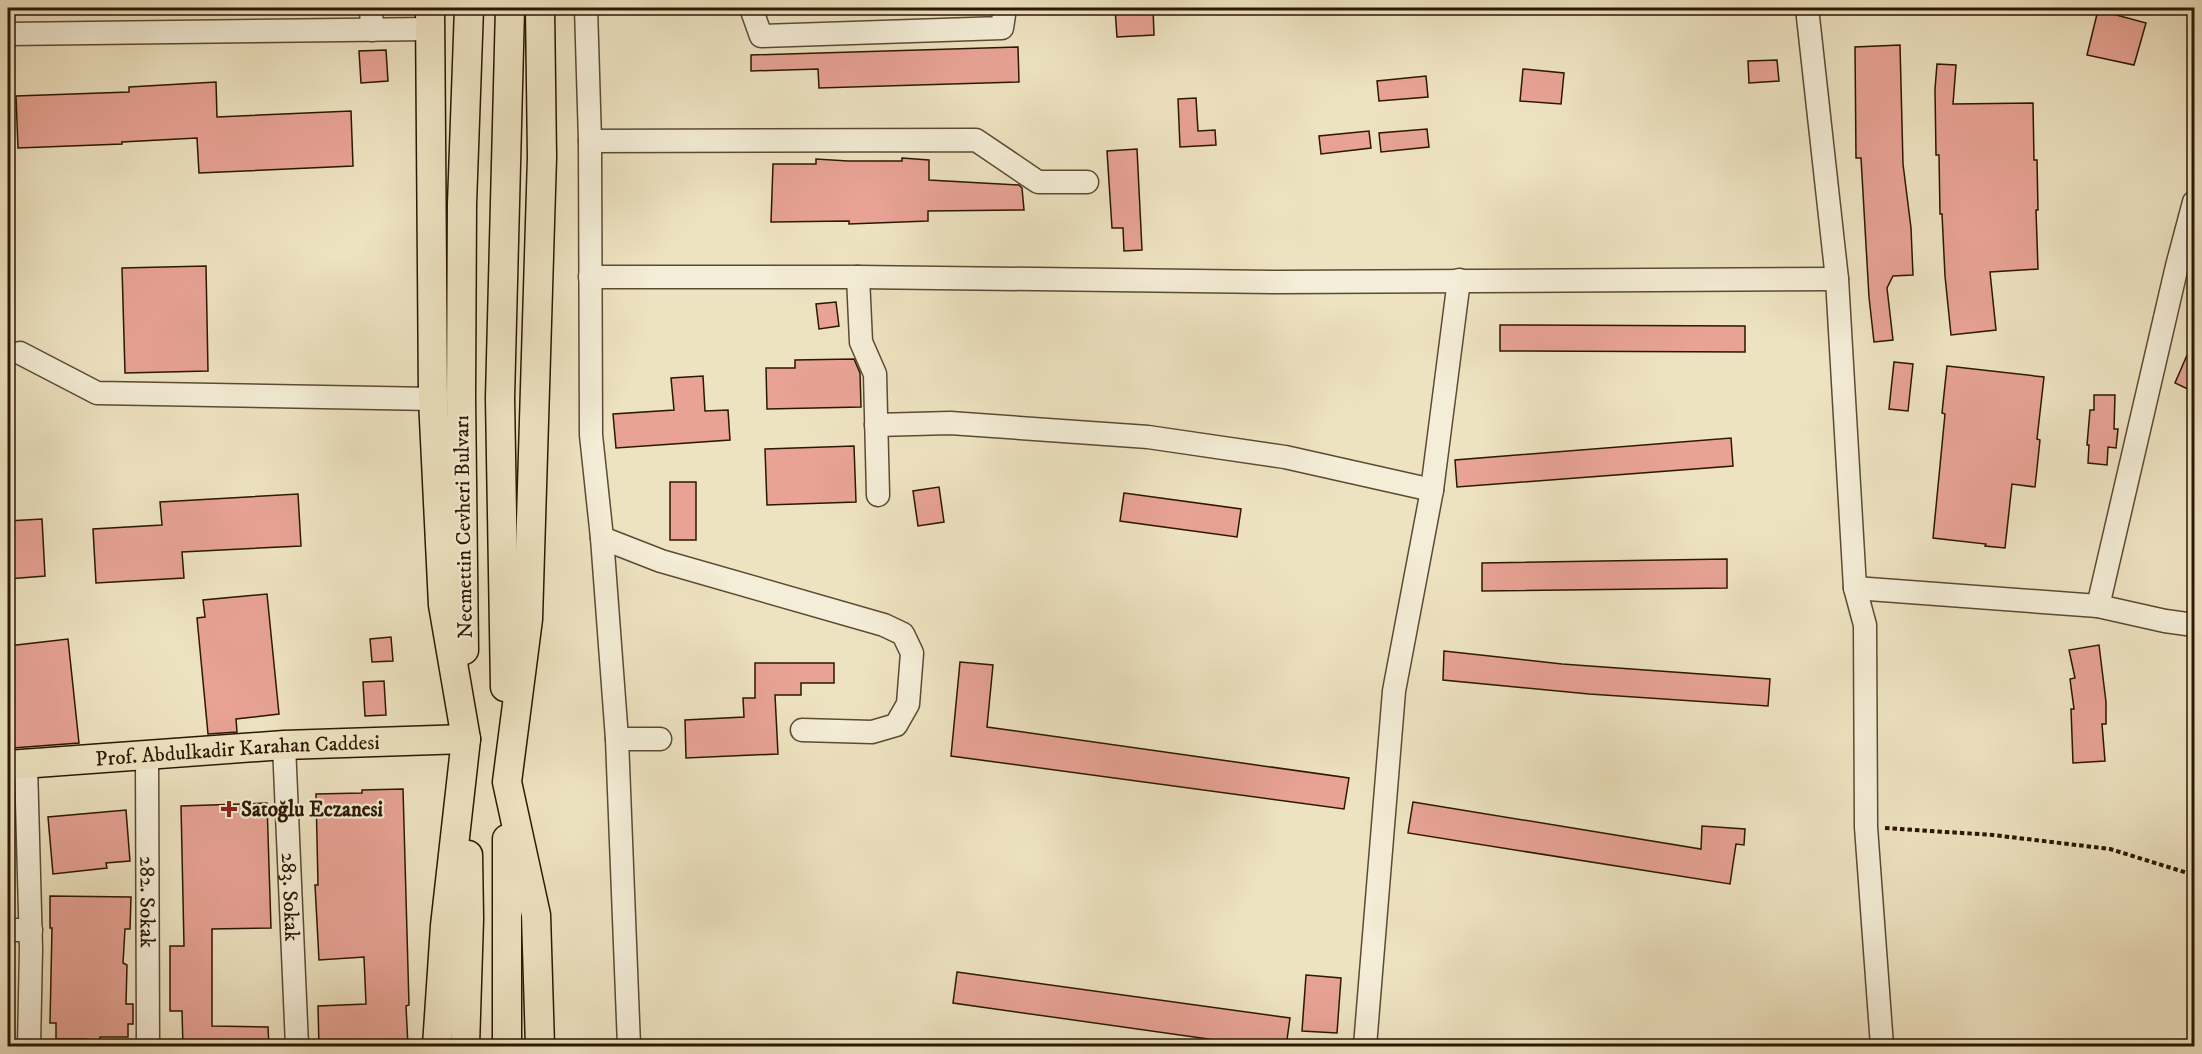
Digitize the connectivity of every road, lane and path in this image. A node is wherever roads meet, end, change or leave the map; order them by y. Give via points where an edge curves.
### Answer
1 (469, 8) edge
2 (510, 8) edge
3 (540, 8) edge
4 (586, 8) edge
5 (751, 8) edge
6 (1005, 8) edge
7 (1807, 8) edge
8 (430, 18) edge
9 (372, 19) edge
10 (8, 34) edge
11 (590, 141) junction
12 (1087, 182) dead end
13 (2194, 202) edge
14 (2186, 269) edge
15 (590, 277) junction
16 (858, 277) junction
17 (1837, 279) junction
18 (1459, 280) junction
19 (20, 353) dead end
20 (433, 399) junction
21 (876, 425) junction
22 (1432, 490) junction
23 (878, 495) dead end
24 (602, 538) junction
25 (1855, 588) junction
26 (2098, 606) junction
27 (2194, 625) edge
28 (802, 730) dead end
29 (466, 739) junction
30 (617, 739) junction
31 (660, 739) dead end
32 (284, 745) junction
33 (147, 756) junction
34 (17, 765) edge
35 (507, 782) junction
36 (1866, 827) junction
37 (2194, 875) edge
38 (8, 930) edge
39 (31, 930) junction
40 (29, 1047) edge
41 (148, 1047) edge
42 (297, 1047) edge
43 (437, 1047) edge
44 (465, 1047) edge
45 (507, 1047) edge
46 (540, 1047) edge
47 (629, 1047) edge
48 (1365, 1047) edge
49 (1882, 1047) edge

1 - 29 main road, Necmettin Cevheri Bulvarı via 461,386
2 - 35 main road, Necmettin Cevheri Bulvarı via 500,398
3 - 35 main road via 542,157 528,619
4 - 11 street
5 - 6 street via 761,36 1002,28
7 - 17 street
8 - 9 street
8 - 20 main road
9 - 10 street
11 - 12 street via 976,140 1038,182
11 - 15 street
13 - 14 street
14 - 26 street
15 - 16 street
15 - 24 street via 591,435
16 - 18 street
16 - 21 street via 861,342 875,374
17 - 18 street
17 - 25 street
18 - 22 street
19 - 20 street via 97,393
20 - 29 main road via 442,605
21 - 22 street via 950,423 1148,437 1285,457
21 - 23 street
22 - 48 street via 1394,691
24 - 28 street via 661,561 884,625 903,634 912,653 908,704 896,725 872,732
24 - 30 street
25 - 26 street
25 - 36 street via 1865,626
26 - 27 street
29 - 32 main road, Prof. Abdulkadir Karahan Caddesi
29 - 43 main road via 445,926
29 - 44 main road, Necmettin Cevheri Bulvarı via 469,919
30 - 31 street
30 - 47 street
32 - 33 main road, Prof. Abdulkadir Karahan Caddesi
32 - 42 street, 283. Sokak
33 - 34 main road, Prof. Abdulkadir Karahan Caddesi
33 - 41 street, 282. Sokak
34 - 39 street
35 - 45 main road, Necmettin Cevheri Bulvarı
35 - 46 main road via 536,915
36 - 37 path via 1994,835 2110,849
36 - 49 street
38 - 39 street
39 - 40 street

